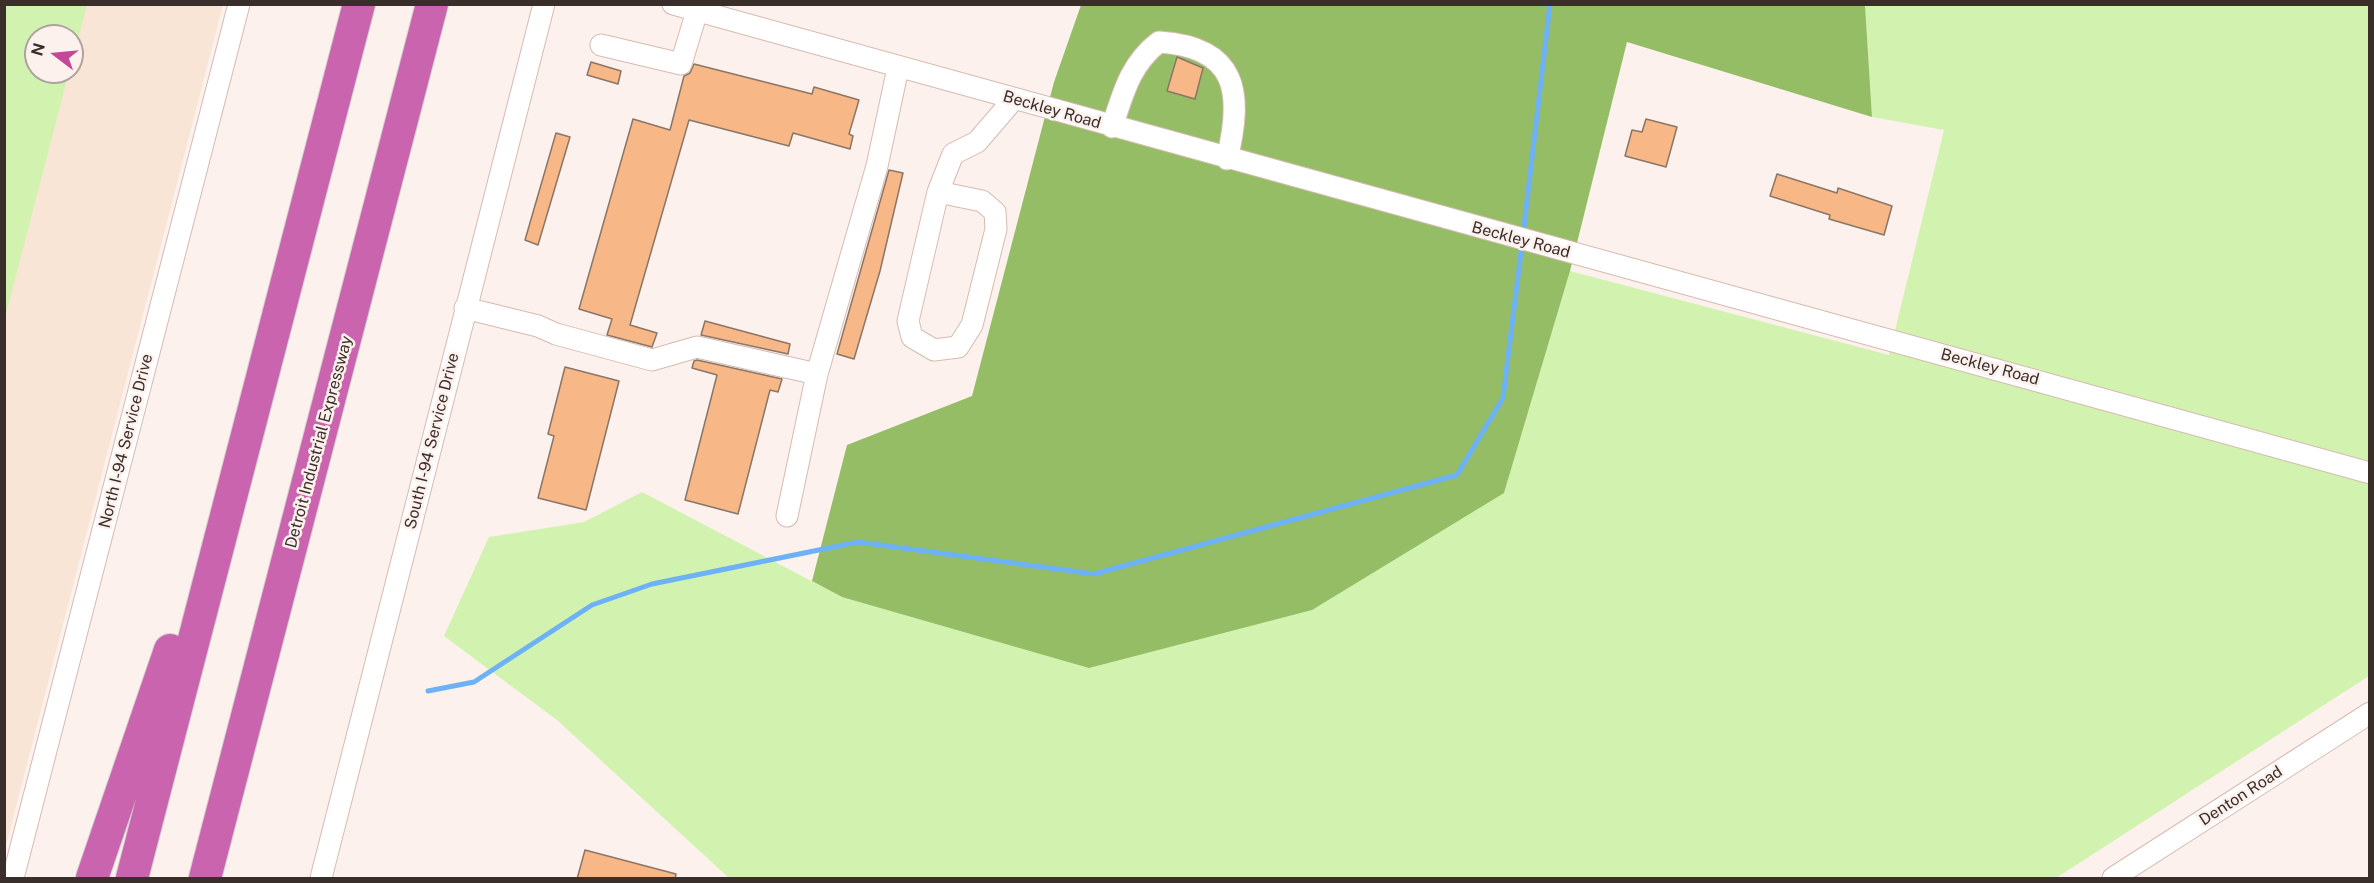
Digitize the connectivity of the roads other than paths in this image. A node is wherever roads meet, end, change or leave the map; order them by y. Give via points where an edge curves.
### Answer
1 (239, 4) edge
2 (338, 4) edge
3 (359, 4) edge
4 (432, 4) edge
5 (544, 4) edge
6 (673, 4) edge
7 (696, 11) junction
8 (602, 45) dead end
9 (898, 68) junction
10 (1014, 100) junction
11 (1112, 127) junction
12 (1227, 159) junction
13 (938, 192) junction
14 (465, 308) junction
15 (817, 374) junction
16 (2370, 472) edge
17 (787, 516) dead end
18 (170, 650) junction
19 (2370, 713) edge
20 (13, 879) edge
21 (92, 879) edge
22 (111, 879) edge
23 (132, 879) edge
24 (205, 879) edge
25 (321, 879) edge
26 (2113, 879) edge

1 - 20 street, North I-94 Service Drive
2 - 18 highway
3 - 23 highway
4 - 24 highway, Detroit Industrial Expressway
5 - 14 street, South I-94 Service Drive
6 - 7 street, Beckley Road
7 - 8 street via 681,64
7 - 9 street, Beckley Road
9 - 10 street, Beckley Road
9 - 15 street via 877,166
10 - 11 street, Beckley Road
10 - 13 street via 977,142 953,154
11 - 12 street, Beckley Road
11 - 12 street via 1130,73 1143,54 1159,42 1206,52 1230,77 1236,112
12 - 16 street, Beckley Road
13 - 13 street via 908,321 912,337 934,350 958,346 972,325 996,229 994,212 982,201
14 - 15 street via 652,360 696,347
14 - 25 street, South I-94 Service Drive
15 - 17 street
18 - 21 highway
18 - 22 highway
19 - 26 street, Denton Road

